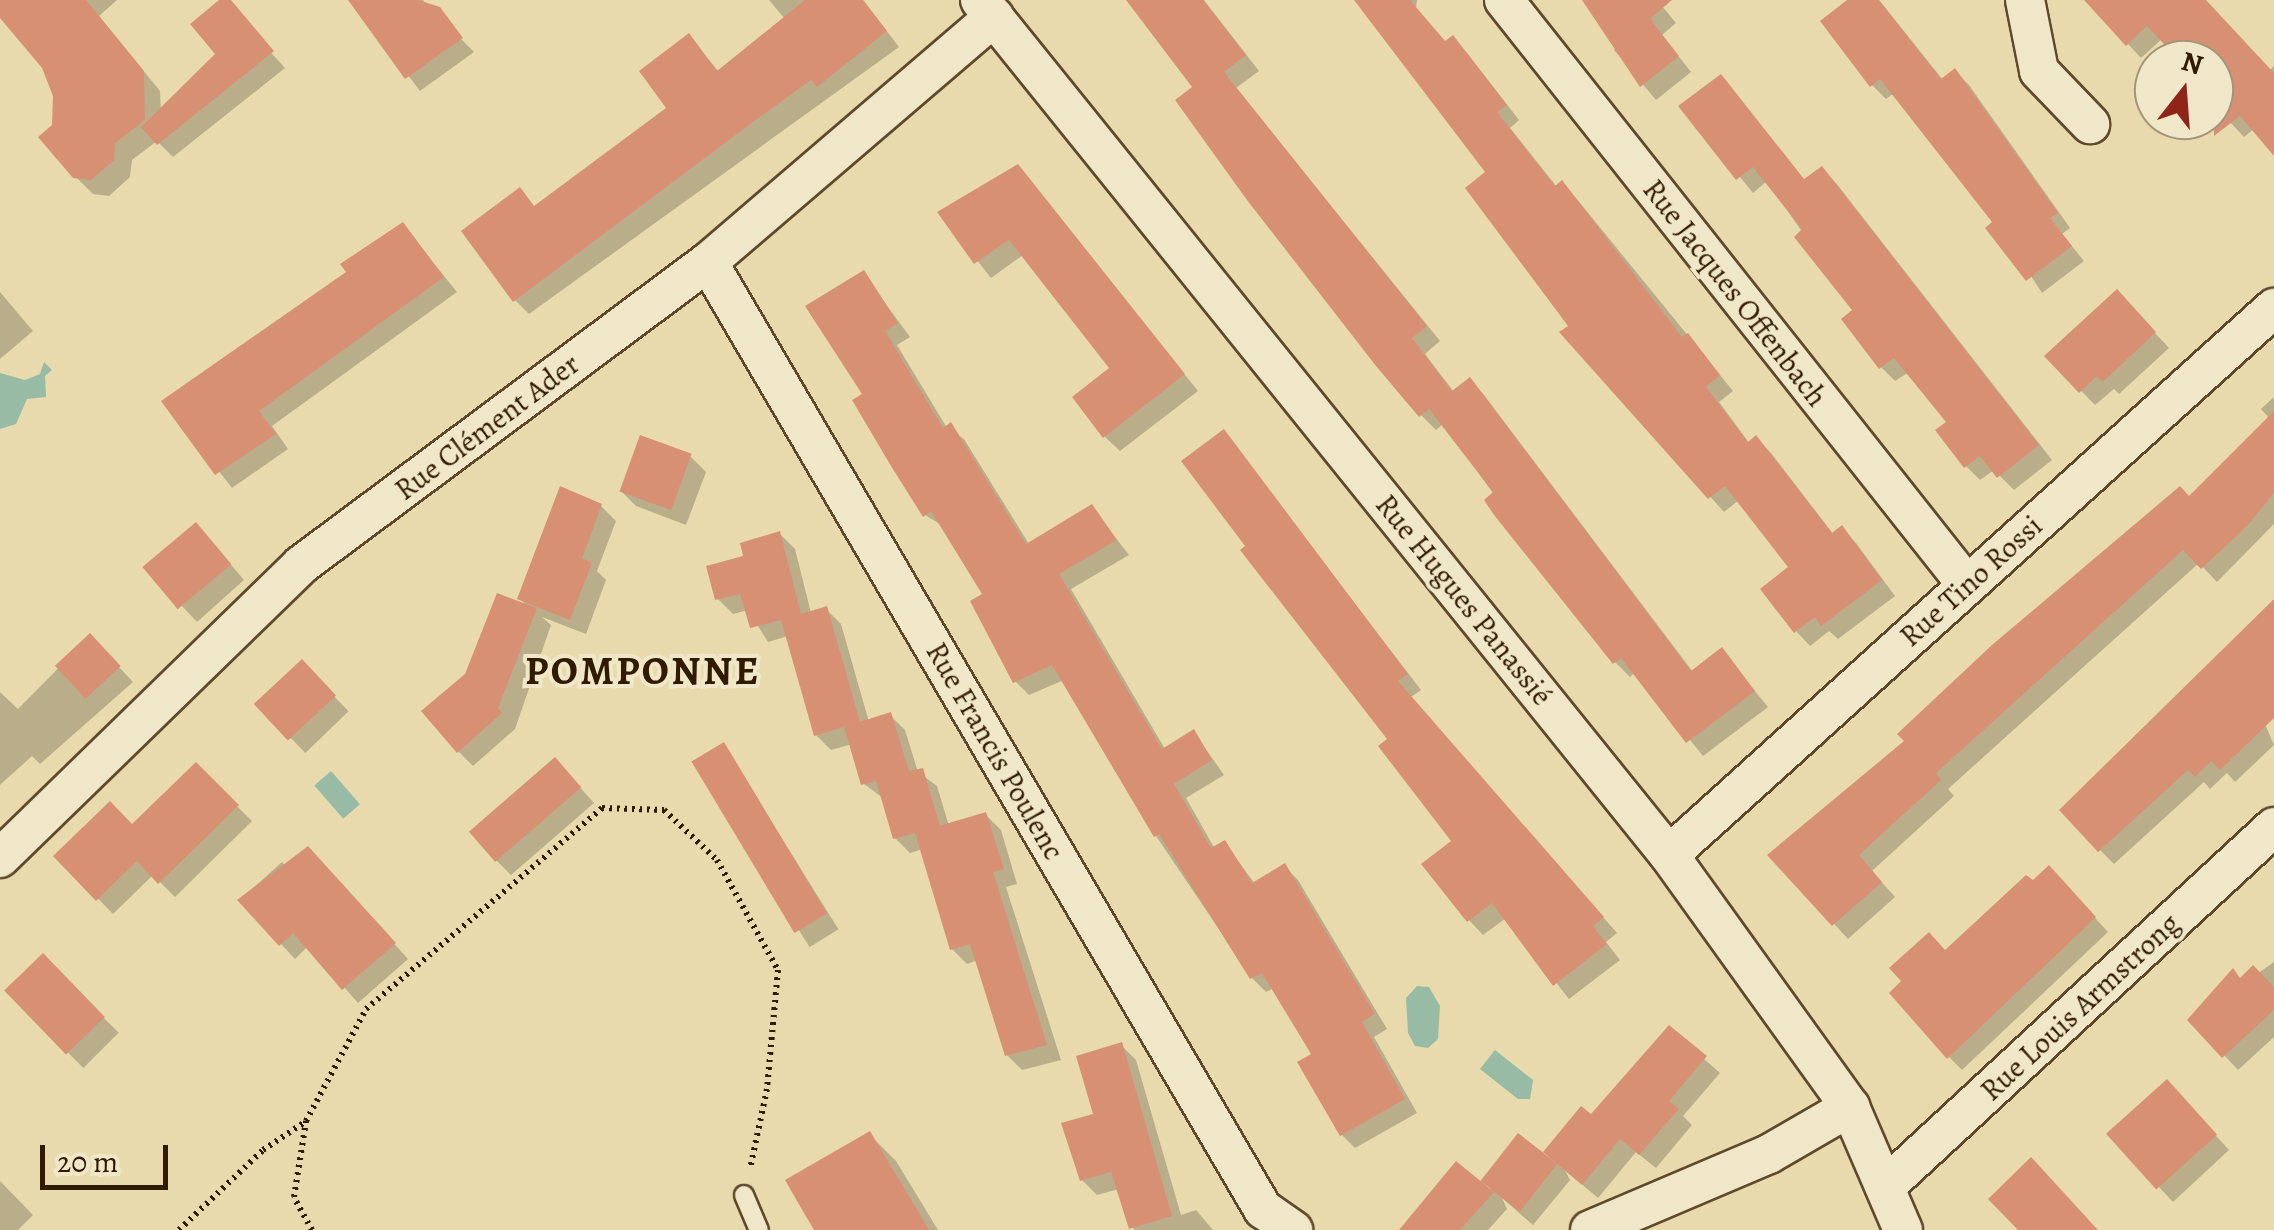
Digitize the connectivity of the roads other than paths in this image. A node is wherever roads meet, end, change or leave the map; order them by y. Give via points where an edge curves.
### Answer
1 (1504, 0) edge
2 (2025, 0) edge
3 (987, 8) edge
4 (2090, 124) dead end
5 (708, 262) junction
6 (2274, 308) edge
7 (1967, 586) junction
8 (2274, 827) edge
9 (1668, 854) junction
10 (0, 858) edge
11 (1850, 1107) junction
12 (1885, 1187) junction
13 (744, 1195) road end
14 (759, 1230) edge
15 (1293, 1230) edge
16 (1590, 1230) edge
17 (1903, 1230) edge

1 - 7 street, Rue Jacques Offenbach
2 - 4 street via 2039,71
3 - 5 street, Rue Clément Ader
3 - 9 street, Rue Hugues Panassié
5 - 10 street, Rue Clément Ader via 301,566
5 - 15 street, Rue Francis Poulenc via 1263,1208
6 - 7 street, Rue Tino Rossi
7 - 9 street, Rue Tino Rossi
8 - 12 street, Rue Louis Armstrong
9 - 11 street, Rue Hugues Panassié
11 - 12 street, Rue Hugues Panassié
11 - 16 street via 1769,1154
12 - 17 street, Rue Hugues Panassié
13 - 14 lane

